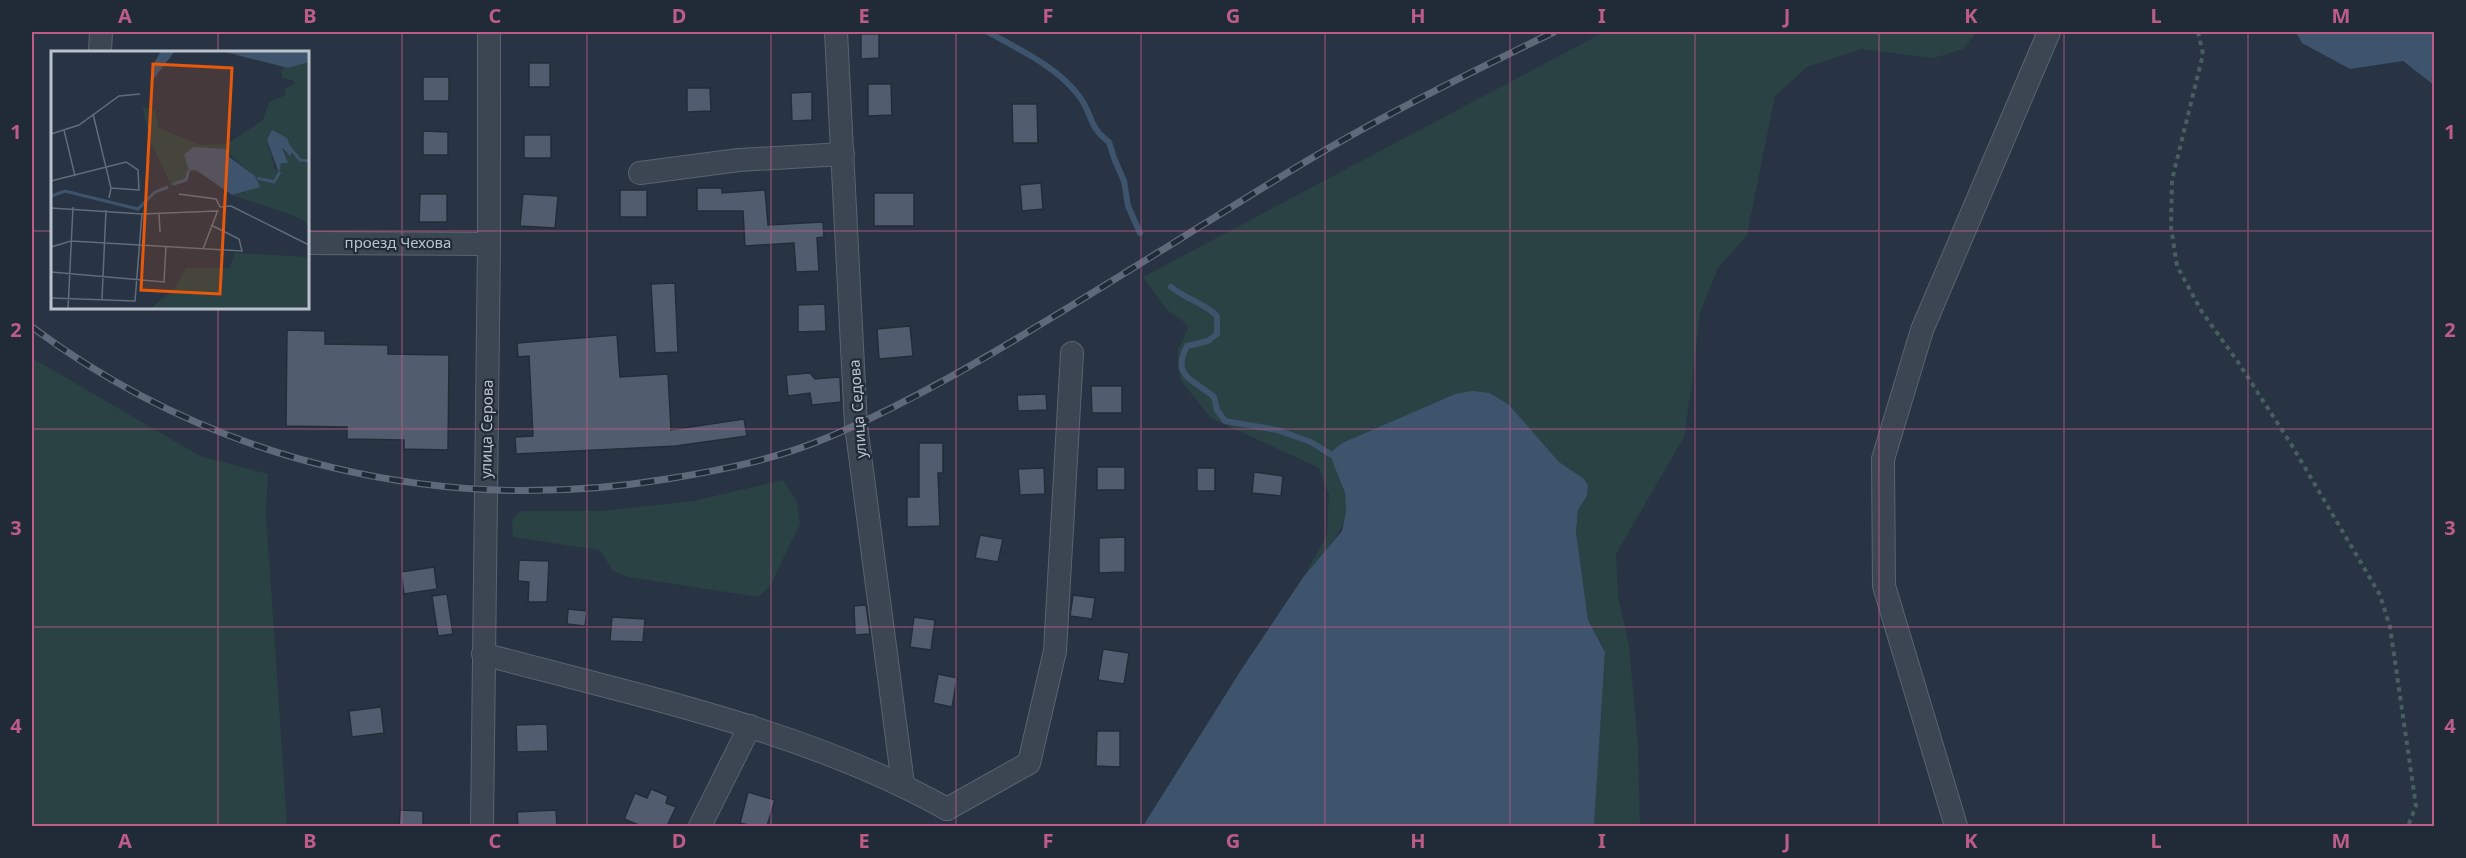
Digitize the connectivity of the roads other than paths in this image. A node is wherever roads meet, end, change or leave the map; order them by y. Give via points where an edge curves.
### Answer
1 (101, 32) edge
2 (489, 32) edge
3 (836, 32) edge
4 (2049, 32) edge
5 (100, 51) edge
6 (843, 154) junction
7 (640, 173) dead end
8 (309, 243) edge
9 (489, 244) junction
10 (1072, 353) dead end
11 (483, 654) junction
12 (750, 726) junction
13 (903, 784) junction
14 (949, 818) edge
15 (482, 826) edge
16 (700, 826) edge
17 (1956, 826) edge

1 - 5 street
2 - 9 street, улица Серова
3 - 6 street, улица Седова
4 - 17 street via 1922,330 1883,459 1884,586
6 - 7 street via 739,160
6 - 13 street, улица Седова via 856,425
8 - 9 street, проезд Чехова
9 - 11 street, улица Серова
10 - 14 street via 1055,651 1029,763
11 - 12 street
11 - 15 street, улица Серова
12 - 13 street
12 - 16 street
13 - 14 street

